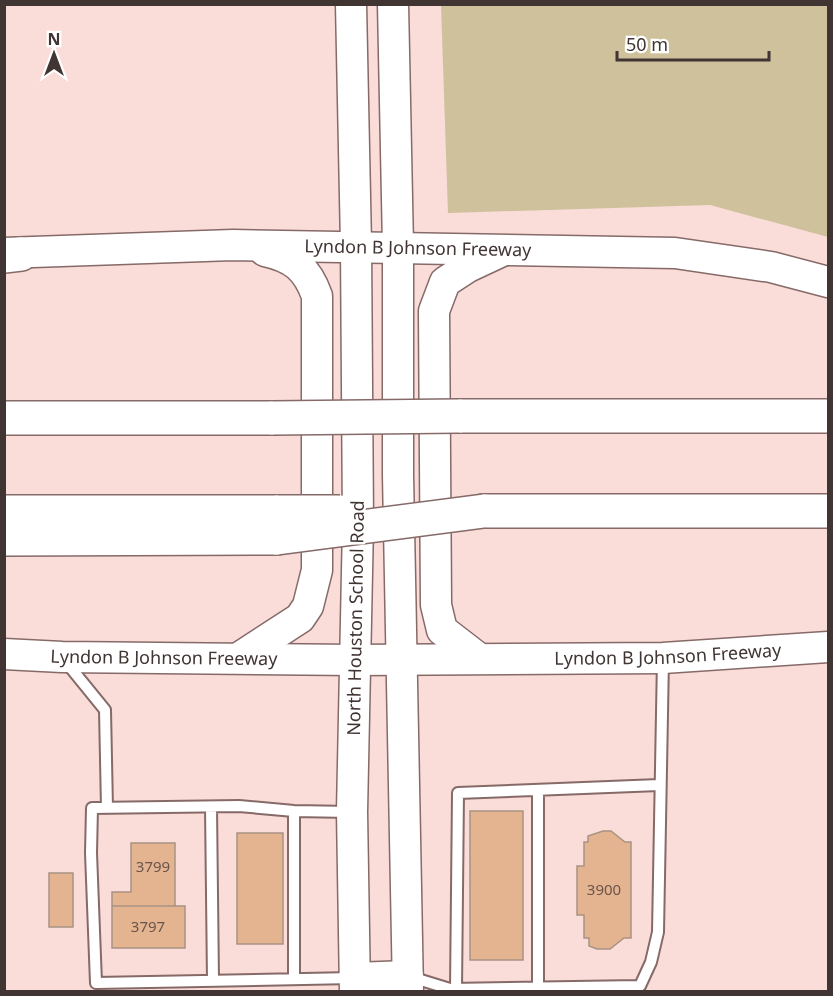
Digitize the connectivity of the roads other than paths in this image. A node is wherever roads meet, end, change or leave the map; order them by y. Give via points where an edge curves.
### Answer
1 (351, 4) edge
2 (393, 4) edge
3 (233, 245) junction
4 (356, 245) junction
5 (398, 247) junction
6 (506, 249) junction
7 (10, 254) edge
8 (828, 282) edge
9 (828, 400) edge
10 (828, 416) edge
11 (537, 417) junction
12 (4, 418) edge
13 (828, 511) edge
14 (4, 512) edge
15 (278, 525) junction
16 (4, 538) edge
17 (828, 647) edge
18 (4, 654) edge
19 (62, 657) junction
20 (240, 657) junction
21 (477, 657) junction
22 (402, 658) junction
23 (663, 658) junction
24 (355, 660) junction
25 (659, 785) junction
26 (538, 790) junction
27 (211, 807) junction
28 (107, 808) junction
29 (294, 811) junction
30 (352, 812) junction
31 (294, 979) junction
32 (213, 981) junction
33 (408, 984) edge
34 (354, 985) edge
35 (538, 988) junction
36 (456, 989) junction

1 - 4 main road, North Houston School Road
2 - 5 main road
3 - 4 main road, Lyndon B Johnson Freeway
3 - 7 main road, Lyndon B Johnson Freeway
3 - 20 main road via 283,255 311,279 316,296 317,570 308,606 300,618
4 - 5 main road, Lyndon B Johnson Freeway
4 - 24 main road, North Houston School Road
5 - 6 main road, Lyndon B Johnson Freeway
5 - 22 main road
6 - 8 main road, Lyndon B Johnson Freeway via 675,253 771,267
6 - 21 main road via 445,282 434,311 436,605 442,630
9 - 11 highway
10 - 11 highway
11 - 12 highway, bridge
13 - 15 highway, bridge via 484,511
14 - 15 highway
15 - 16 highway
17 - 23 main road, Lyndon B Johnson Freeway
18 - 19 main road, Lyndon B Johnson Freeway
19 - 20 main road, Lyndon B Johnson Freeway
19 - 28 lane via 105,710
20 - 24 main road, Lyndon B Johnson Freeway
21 - 22 main road, Lyndon B Johnson Freeway
21 - 23 main road, Lyndon B Johnson Freeway
22 - 24 main road, Lyndon B Johnson Freeway
22 - 33 main road
23 - 25 lane
24 - 30 main road, North Houston School Road
25 - 26 lane
25 - 35 lane via 658,932 640,986
26 - 35 lane
26 - 36 lane via 458,793
27 - 28 lane
27 - 29 lane
27 - 32 lane
28 - 32 lane via 92,808 96,983
29 - 30 lane
29 - 31 lane
30 - 34 main road, North Houston School Road
31 - 32 lane
31 - 34 lane
33 - 34 main road
33 - 36 lane
35 - 36 lane

